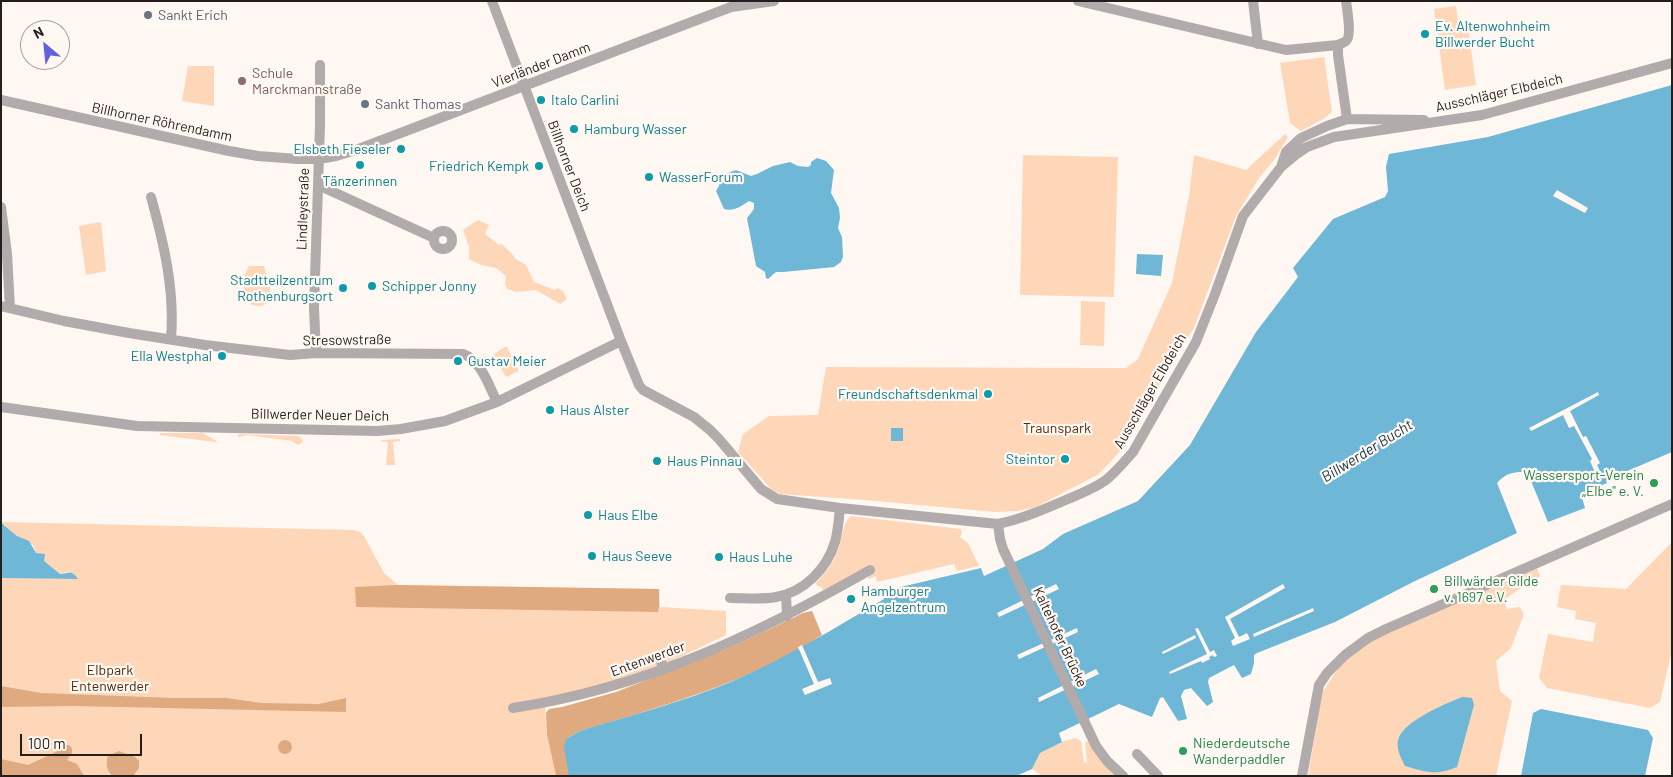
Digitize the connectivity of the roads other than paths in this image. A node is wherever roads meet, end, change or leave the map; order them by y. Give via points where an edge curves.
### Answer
1 (492, 1) edge
2 (774, 1) edge
3 (1078, 1) edge
4 (1252, 1) edge
5 (1346, 1) edge
6 (1258, 44) junction
7 (1338, 44) junction
8 (1672, 63) edge
9 (320, 65) dead end
10 (524, 87) junction
11 (1, 100) edge
12 (1347, 119) junction
13 (1443, 122) junction
14 (319, 159) junction
15 (1281, 167) junction
16 (318, 185) junction
17 (151, 197) dead end
18 (1, 207) edge
19 (434, 238) dead end
20 (5, 307) edge
21 (171, 339) junction
22 (621, 340) junction
23 (316, 353) junction
24 (497, 402) junction
25 (1, 408) edge
26 (1672, 504) edge
27 (840, 508) junction
28 (998, 524) junction
29 (870, 570) dead end
30 (786, 595) junction
31 (730, 598) dead end
32 (787, 616) junction
33 (660, 656) dead end
34 (663, 670) junction
35 (513, 708) dead end
36 (1137, 754) dead end
37 (1123, 776) edge
38 (1158, 776) edge
39 (1302, 776) edge

1 - 10 street, Billhorner Deich
2 - 10 street, Vierländer Damm via 721,11
3 - 6 street
4 - 6 street
5 - 7 street via 1349,34 1346,42
6 - 7 street via 1286,50
7 - 12 street
8 - 13 street, Ausschläger Elbdeich via 1482,115
9 - 14 street, Lindleystraße
10 - 14 street, Vierländer Damm via 356,150
10 - 22 street, Billhorner Deich
11 - 14 street, Billhorner Röhrendamm via 246,154
12 - 13 street
12 - 15 street via 1301,138 1286,152
13 - 15 street, Ausschläger Elbdeich via 1334,138 1307,147
14 - 16 street, Lindleystraße
15 - 28 street, Ausschläger Elbdeich via 1243,216 1196,342 1133,452 1104,481 1080,494 1035,514
16 - 19 street
16 - 23 street, Lindleystraße via 314,308
17 - 21 street via 171,290
18 - 20 street, Stresowstraße via 8,254
20 - 21 street, Stresowstraße via 64,321
21 - 23 street, Stresowstraße via 290,355
22 - 24 street, Billwerder Neuer Deich
22 - 27 street, Ausschläger Elbdeich via 643,390 710,430 765,493 790,502
23 - 24 street, Stresowstraße via 463,354 476,362
24 - 25 street, Billwerder Neuer Deich via 445,421 377,431 137,426
26 - 39 street via 1358,644 1318,685
27 - 28 street, Ausschläger Elbdeich
27 - 30 street via 828,559 809,580
28 - 37 street, Kaltehofer Brücke via 1010,563 1085,722 1102,754
29 - 32 street, Entenwerder
30 - 31 street
30 - 32 street
32 - 34 street, Entenwerder
33 - 34 street
34 - 35 street, Entenwerder via 566,699
36 - 38 street

